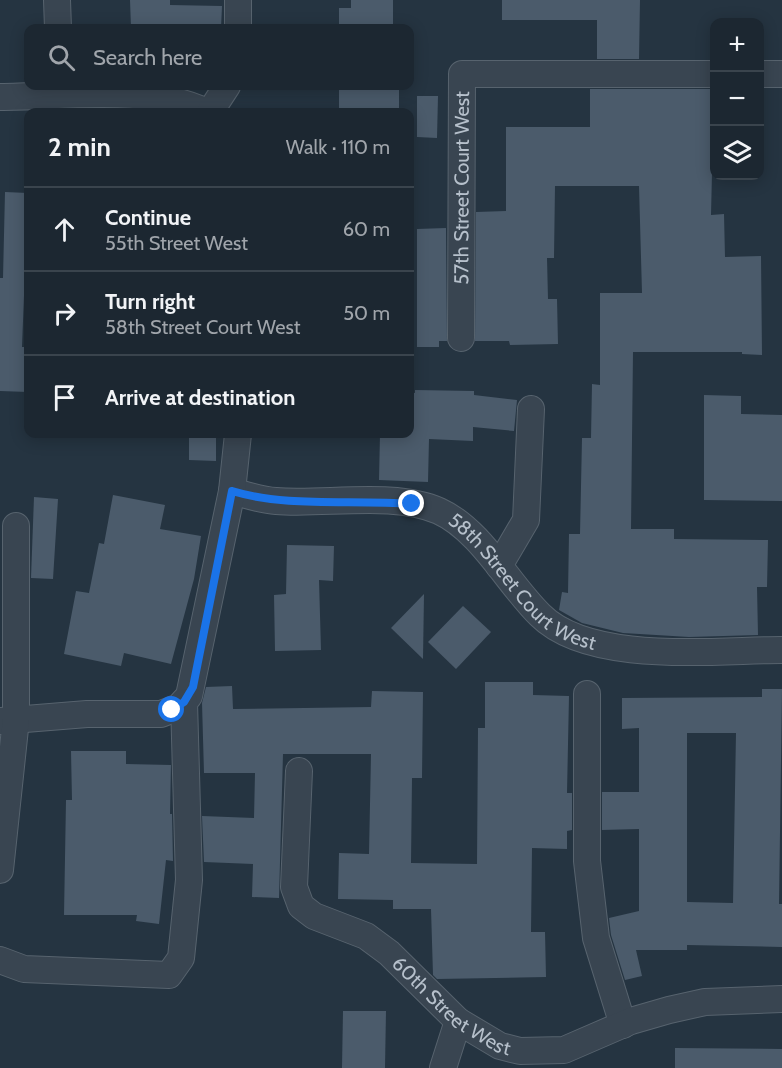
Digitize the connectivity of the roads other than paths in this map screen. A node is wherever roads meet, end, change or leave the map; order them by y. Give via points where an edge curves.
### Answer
1 (57, 0) edge
2 (238, 0) edge
3 (58, 24) edge
4 (238, 24) edge
5 (710, 74) edge
6 (764, 74) edge
7 (782, 74) edge
8 (224, 90) edge
9 (0, 97) edge
10 (59, 98) edge
11 (198, 108) edge
12 (211, 108) edge
13 (461, 338) dead end
14 (531, 410) dead end
15 (238, 443) edge
16 (232, 491) junction
17 (16, 526) dead end
18 (499, 566) junction
19 (782, 650) edge
20 (586, 694) dead end
21 (184, 702) junction
22 (8, 720) edge
23 (299, 771) dead end
24 (0, 870) edge
25 (0, 960) edge
26 (782, 999) edge
27 (458, 1022) junction
28 (623, 1025) junction
29 (569, 1058) edge
30 (443, 1068) edge

1 - 3 street
2 - 4 street
5 - 13 street, 57th Street Court West via 462,74
6 - 7 street
8 - 12 street
9 - 10 street
10 - 11 street via 151,97
14 - 18 street via 526,520
15 - 16 street
16 - 18 street, 58th Street Court West via 278,501 381,502 439,511 459,524
16 - 21 street via 195,679
17 - 22 street
18 - 19 street, 58th Street Court West via 540,615 558,630 587,642 616,648 675,651
20 - 28 street via 587,861 596,938
21 - 22 street via 161,714
21 - 25 street via 189,880 181,958 170,975 24,969
22 - 24 street
23 - 27 street, 60th Street West via 294,887 301,906 381,947
26 - 28 street, 60th Street West via 705,1002
27 - 29 street, 60th Street West via 500,1046
27 - 30 street
28 - 29 street, 60th Street West

